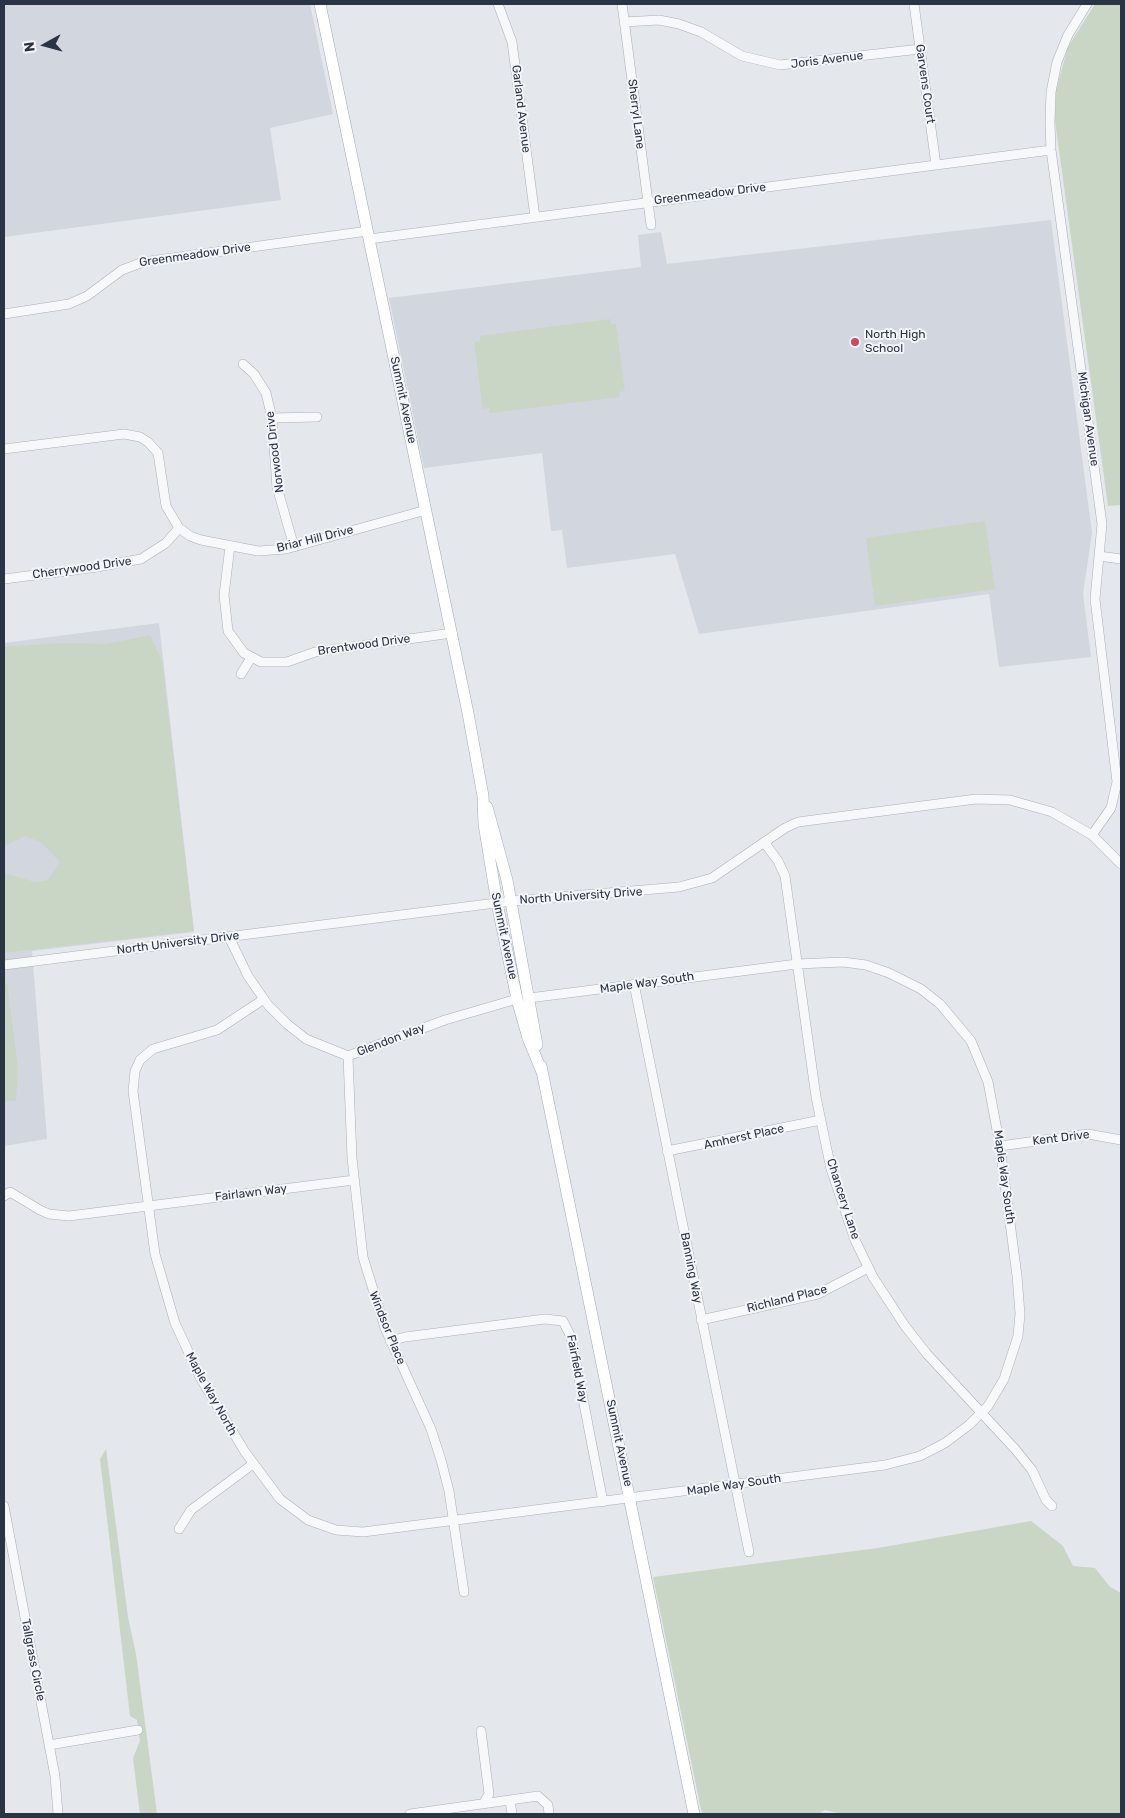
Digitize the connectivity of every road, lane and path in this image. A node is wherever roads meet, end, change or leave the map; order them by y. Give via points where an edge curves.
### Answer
1 (320, 4) edge
2 (498, 4) edge
3 (622, 4) edge
4 (914, 4) edge
5 (1087, 4) edge
6 (624, 22) junction
7 (920, 48) junction
8 (1051, 150) junction
9 (936, 165) junction
10 (647, 202) junction
11 (535, 217) junction
12 (650, 225) dead end
13 (368, 235) junction
14 (4, 314) edge
15 (243, 364) dead end
16 (317, 417) dead end
17 (272, 418) junction
18 (4, 449) edge
19 (426, 510) junction
20 (179, 528) junction
21 (230, 546) junction
22 (294, 547) junction
23 (1099, 556) junction
24 (1121, 559) edge
25 (4, 579) edge
26 (452, 633) junction
27 (251, 658) junction
28 (241, 674) dead end
29 (483, 796) junction
30 (1092, 835) junction
31 (764, 842) junction
32 (1121, 864) edge
33 (512, 901) junction
34 (497, 903) junction
35 (229, 936) junction
36 (797, 964) junction
37 (4, 965) edge
38 (634, 984) junction
39 (264, 999) junction
40 (523, 999) junction
41 (348, 1056) junction
42 (821, 1120) junction
43 (1121, 1140) edge
44 (1000, 1146) junction
45 (667, 1151) junction
46 (354, 1180) junction
47 (4, 1196) edge
48 (148, 1206) junction
49 (868, 1268) junction
50 (701, 1320) junction
51 (390, 1341) junction
52 (981, 1413) junction
53 (253, 1464) junction
54 (735, 1484) junction
55 (631, 1498) junction
56 (603, 1502) junction
57 (1049, 1503) dead end
58 (4, 1506) edge
59 (454, 1521) junction
60 (180, 1529) dead end
61 (749, 1552) dead end
62 (464, 1592) dead end
63 (138, 1730) dead end
64 (481, 1731) dead end
65 (49, 1745) junction
66 (510, 1800) junction
67 (482, 1804) junction
68 (441, 1812) edge
69 (58, 1814) edge
70 (410, 1814) edge
71 (512, 1814) edge
72 (549, 1814) edge
73 (694, 1814) edge

1 - 13 main road, Summit Avenue
2 - 11 street, Garland Avenue via 512,42
3 - 6 street, Sherryl Lane
4 - 7 street, Garvens Court
5 - 8 street, Michigan Avenue via 1068,35 1054,72 1050,102
6 - 7 street, Joris Avenue via 653,20 679,24 701,32 742,56 780,65
6 - 10 street, Sherryl Lane
7 - 9 street, Garvens Court
8 - 9 street, Greenmeadow Drive
8 - 23 street, Michigan Avenue via 1102,524
9 - 10 street, Greenmeadow Drive
10 - 11 street, Greenmeadow Drive
10 - 12 street, Sherryl Lane
11 - 13 street, Greenmeadow Drive
13 - 14 street, Greenmeadow Drive via 144,262 122,270 87,296 69,304
13 - 19 main road, Summit Avenue
15 - 17 street, Norwood Drive via 266,393
16 - 17 street
17 - 22 street, Norwood Drive via 275,475
18 - 20 street via 124,434 140,436 158,453 166,506
19 - 22 street, Briar Hill Drive
19 - 26 main road, Summit Avenue
20 - 21 street, Briar Hill Drive via 190,536
20 - 25 street, Cherrywood Drive via 166,543 141,559
21 - 22 street, Briar Hill Drive via 267,551
21 - 27 street via 224,578 226,622 232,638
23 - 24 street
23 - 30 street, Michigan Avenue via 1096,612 1117,782 1111,808
26 - 27 street, Brentwood Drive via 315,652 278,663
26 - 29 main road, Summit Avenue
27 - 28 street
29 - 33 main road, Summit Avenue
29 - 34 main road, Summit Avenue via 484,824
30 - 31 street, North University Drive via 1043,808 992,798 807,820 785,828
30 - 32 street, North University Drive
31 - 33 street, North University Drive via 720,874 698,883 652,890
31 - 36 street, Chancery Lane via 785,876
33 - 34 street, North University Drive
33 - 40 main road, Summit Avenue
34 - 35 street, North University Drive
34 - 40 main road, Summit Avenue
35 - 37 street, North University Drive
35 - 39 street, Glendon Way via 241,965
36 - 38 street, Maple Way South
36 - 42 street, Chancery Lane
36 - 44 street, Maple Way South via 843,962 866,965 902,978 940,1004 964,1031 981,1061 992,1096
38 - 40 street, Maple Way South
38 - 45 street, Banning Way
39 - 41 street, Glendon Way via 306,1039
39 - 48 street, Maple Way North via 217,1030 157,1047 140,1060 133,1076 133,1092
40 - 41 street, Glendon Way via 438,1022
40 - 55 main road, Summit Avenue via 542,1072
41 - 46 street, Windsor Place
42 - 45 street, Amherst Place
42 - 49 street, Chancery Lane via 837,1191
43 - 44 street, Kent Drive via 1088,1134
44 - 52 street, Maple Way South via 1017,1276 1019,1326 1016,1346 1004,1379
45 - 50 street, Banning Way
46 - 48 street, Fairlawn Way
46 - 51 street, Windsor Place via 364,1258
47 - 48 street, Fairlawn Way via 10,1192 49,1214 69,1216
48 - 53 street, Maple Way North via 160,1274 175,1323 206,1386
49 - 50 street, Richland Place via 818,1294
49 - 52 street, Chancery Lane via 905,1326
50 - 54 street, Banning Way
51 - 56 street, Fairfield Way via 544,1319 563,1321 571,1337
51 - 59 street, Windsor Place via 431,1429 446,1476
52 - 54 street, Maple Way South via 945,1443 905,1461
52 - 57 street, Chancery Lane via 1032,1470
53 - 59 street, Maple Way North via 288,1508 326,1527 363,1532
53 - 60 street via 191,1510
54 - 55 street, Maple Way South
54 - 61 street, Banning Way
55 - 56 street, Maple Way North
55 - 73 main road, Summit Avenue
56 - 59 street, Maple Way North
58 - 65 street, Tallgrass Circle
59 - 62 street, Windsor Place
63 - 65 street
64 - 67 street via 489,1794
65 - 69 street, Tallgrass Circle
66 - 67 street
66 - 71 street
66 - 72 street via 538,1796 548,1805
67 - 68 street
68 - 70 street

